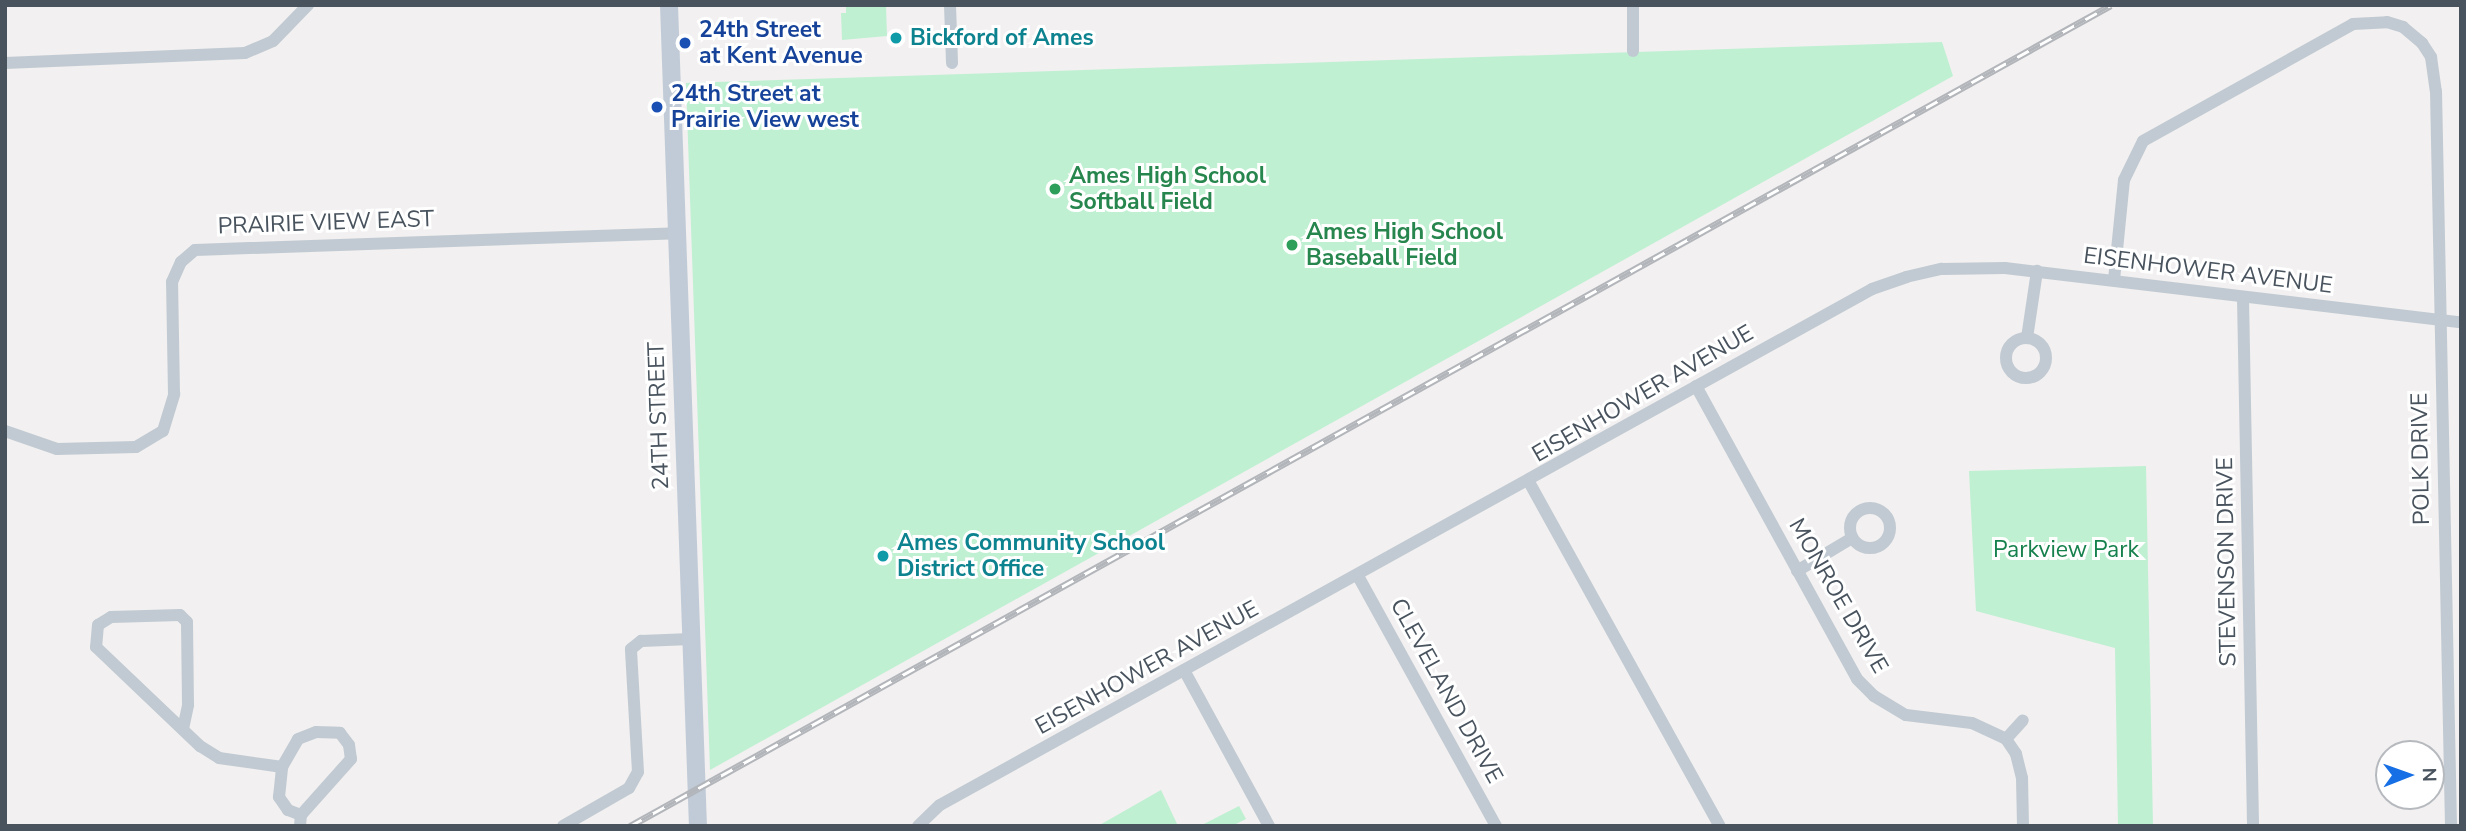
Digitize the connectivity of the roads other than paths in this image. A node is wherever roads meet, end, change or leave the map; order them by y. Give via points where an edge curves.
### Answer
1 (308, 5) edge
2 (669, 5) edge
3 (950, 5) edge
4 (1633, 5) edge
5 (1633, 51) dead end
6 (5, 63) edge
7 (952, 63) dead end
8 (678, 233) junction
9 (2037, 271) junction
10 (2114, 280) junction
11 (2243, 298) junction
12 (2439, 320) junction
13 (2461, 322) edge
14 (2027, 338) dead end
15 (1696, 386) junction
16 (5, 431) edge
17 (1530, 482) junction
18 (1852, 538) dead end
19 (1797, 570) junction
20 (1358, 576) junction
21 (691, 639) junction
22 (1184, 670) junction
23 (2023, 720) dead end
24 (183, 729) junction
25 (2006, 739) junction
26 (282, 767) junction
27 (301, 820) edge
28 (562, 826) edge
29 (698, 826) edge
30 (918, 826) edge
31 (1269, 826) edge
32 (1496, 826) edge
33 (1720, 826) edge
34 (2023, 826) edge
35 (2253, 826) edge
36 (2451, 826) edge

1 - 6 street via 273,41 245,53
2 - 8 main road, 24TH STREET
3 - 7 street
4 - 5 street
8 - 16 street, PRAIRIE VIEW EAST via 195,250 181,262 172,282 174,394 163,431 136,447 57,449
8 - 21 main road, 24TH STREET
9 - 10 street, EISENHOWER AVENUE
9 - 14 street
9 - 15 street, EISENHOWER AVENUE via 1972,267 1906,277 1872,289
10 - 11 street, EISENHOWER AVENUE
10 - 12 street, POLK DRIVE via 2128,164 2154,132 2335,32 2369,21 2387,22 2413,33 2431,57 2436,91
11 - 12 street, EISENHOWER AVENUE
11 - 35 street, STEVENSON DRIVE
12 - 13 street, EISENHOWER AVENUE
12 - 36 street, POLK DRIVE
15 - 17 street, EISENHOWER AVENUE
15 - 19 street, MONROE DRIVE
17 - 20 street, EISENHOWER AVENUE
17 - 33 street
18 - 19 street
19 - 25 street, MONROE DRIVE via 1857,679 1874,696 1906,715 1972,723 1992,728
20 - 22 street, EISENHOWER AVENUE
20 - 32 street, CLEVELAND DRIVE
21 - 28 street via 641,642 631,649 638,772 629,788
21 - 29 main road, 24TH STREET
22 - 30 street, EISENHOWER AVENUE via 940,805
22 - 31 street
23 - 25 street
24 - 24 street via 96,647 98,625 111,617 180,615 187,622 188,705
24 - 26 street via 219,758
25 - 34 street via 2016,754 2022,778
26 - 27 street via 279,797
26 - 27 street via 298,739 316,732 340,733 349,745 347,765

